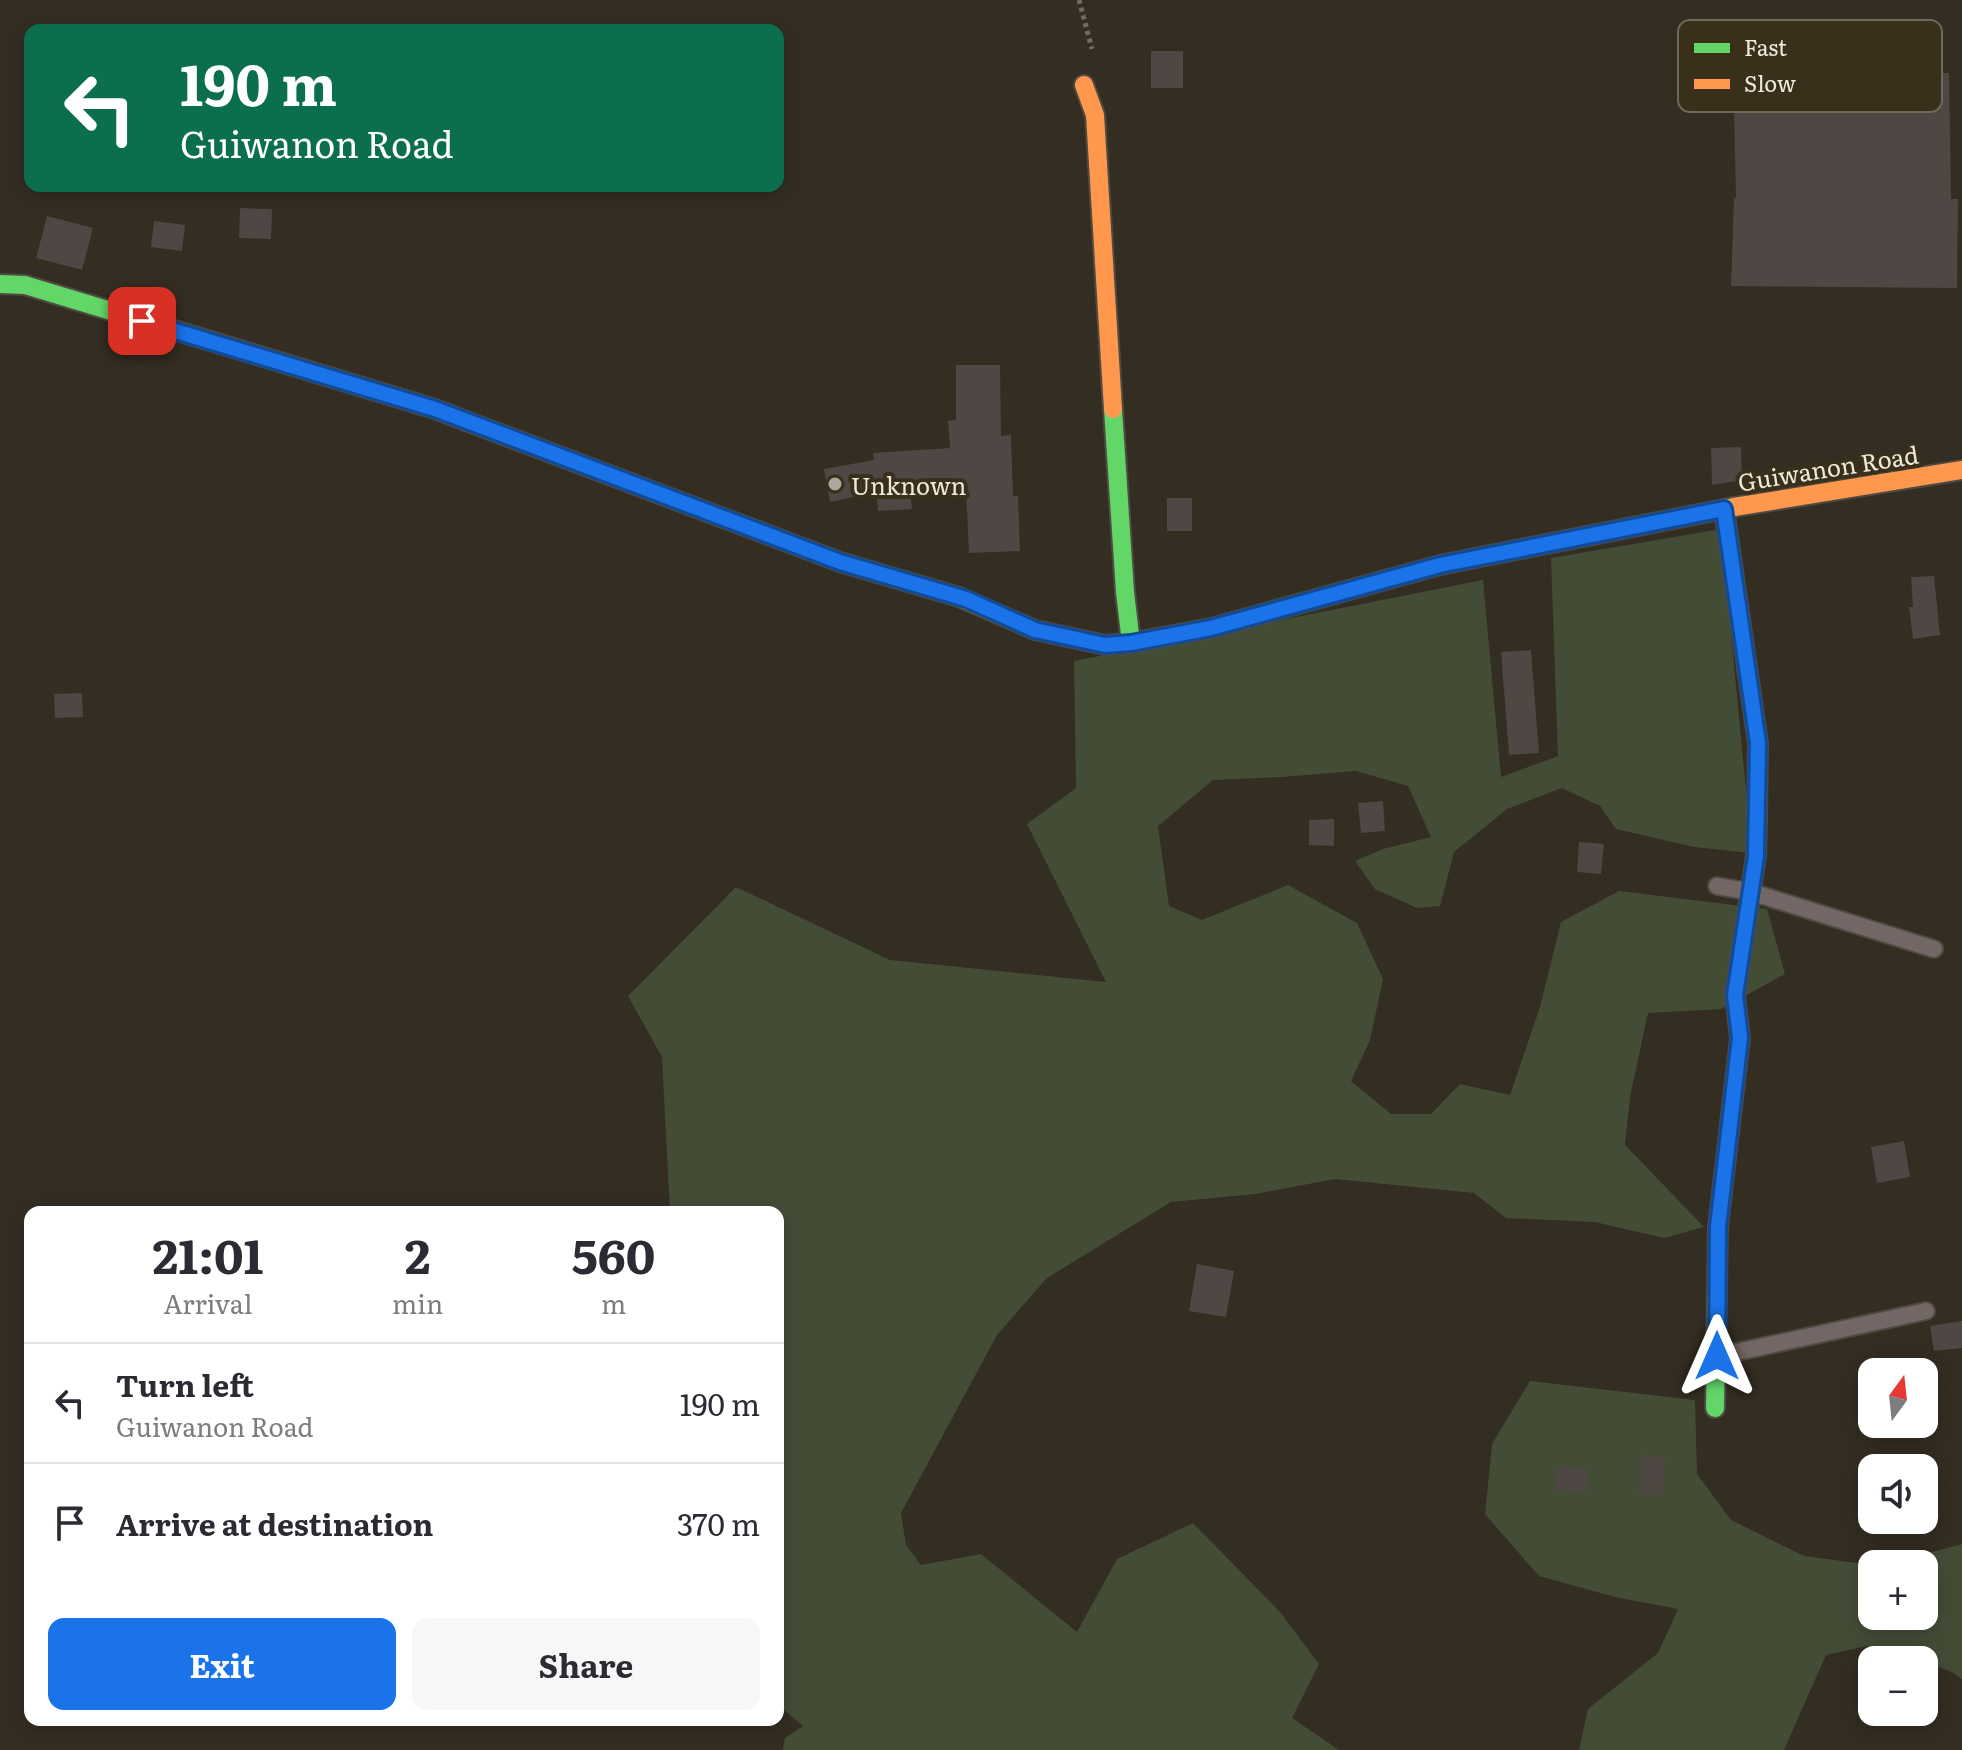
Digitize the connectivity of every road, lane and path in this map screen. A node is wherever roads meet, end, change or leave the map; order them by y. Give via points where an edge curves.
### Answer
1 (1079, 0) edge
2 (1084, 85) joint
3 (0, 284) edge
4 (1962, 470) edge
5 (1724, 509) junction
6 (1131, 643) junction
7 (1717, 886) dead end
8 (1751, 892) junction
9 (1934, 949) dead end
10 (1926, 1311) dead end
11 (1717, 1356) junction
12 (1715, 1408) dead end

1 - 2 path via 1092,51
2 - 6 street via 1095,115
3 - 6 street, Guiwanon Road via 25,285 435,409 840,562 966,599 1035,630 1105,645
4 - 5 street, Guiwanon Road
5 - 6 street, Guiwanon Road via 1440,565 1211,628
5 - 8 street via 1758,743
7 - 8 lane
8 - 9 lane
8 - 11 street via 1735,995 1740,1038 1718,1227
10 - 11 lane
11 - 12 street

